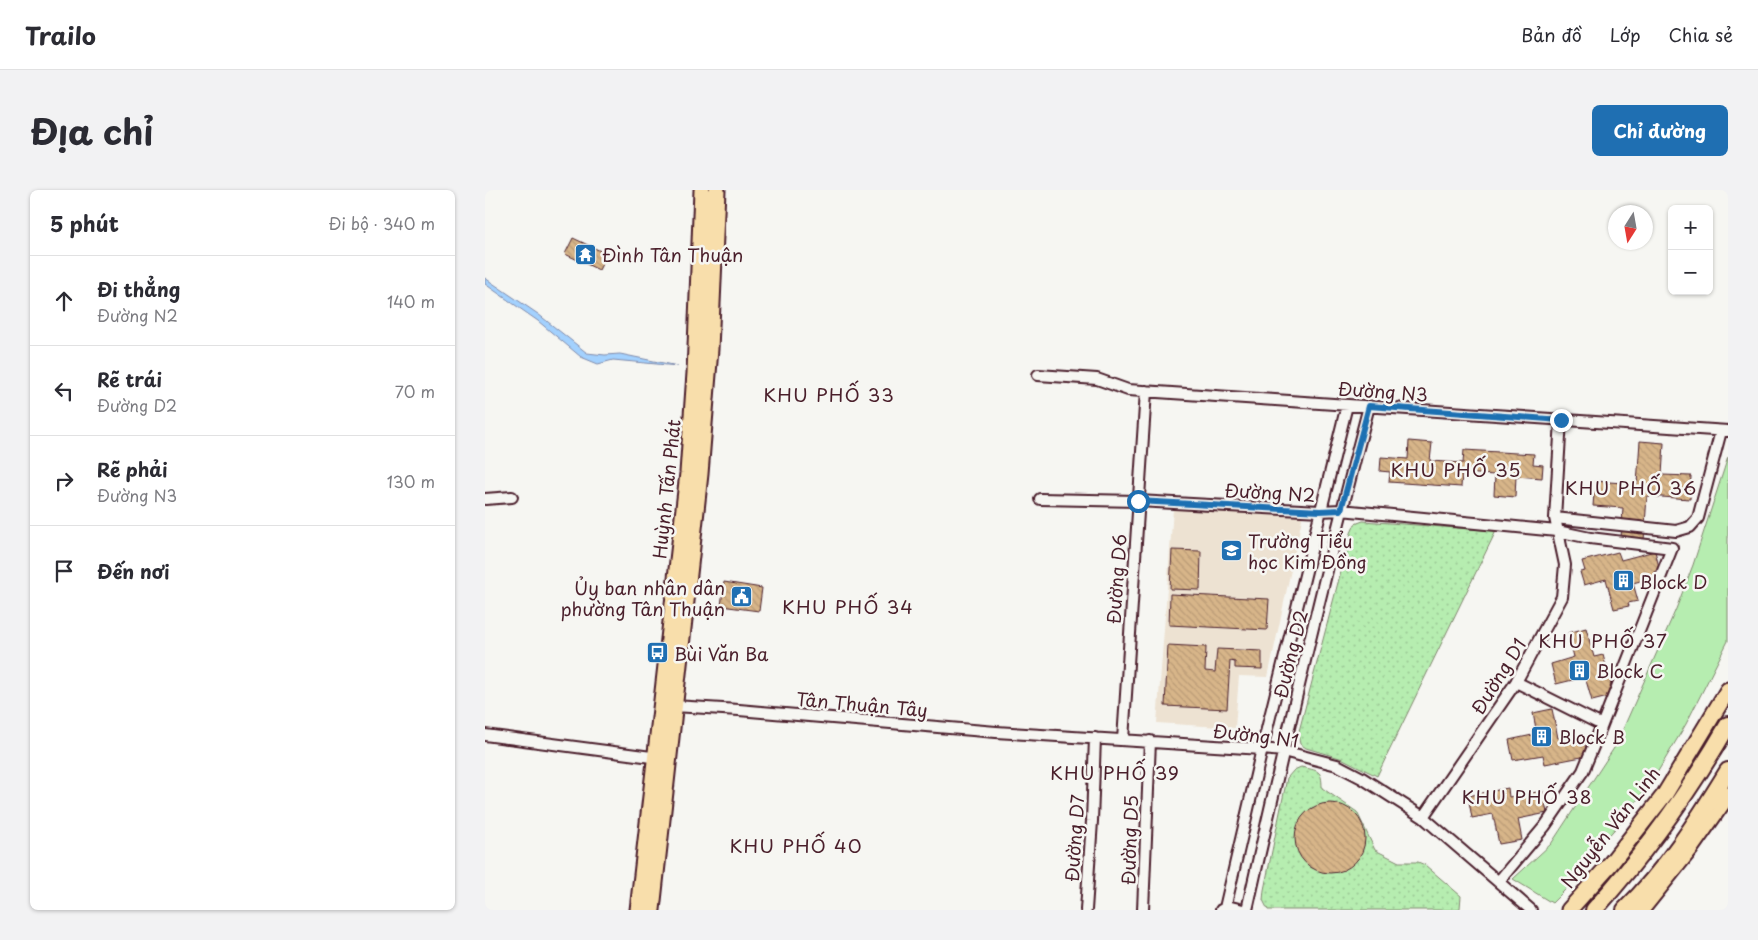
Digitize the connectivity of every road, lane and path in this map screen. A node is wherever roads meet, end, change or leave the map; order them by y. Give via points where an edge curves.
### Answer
1 (702, 190) edge
2 (717, 190) edge
3 (707, 249) junction
4 (1038, 375) dead end
5 (1146, 391) junction
6 (1347, 405) junction
7 (1369, 406) junction
8 (1561, 420) junction
9 (1725, 431) edge
10 (694, 474) junction
11 (512, 497) dead end
12 (485, 499) edge
13 (1039, 499) dead end
14 (1138, 501) junction
15 (1341, 510) junction
16 (1320, 511) junction
17 (1555, 518) junction
18 (1592, 522) junction
19 (1655, 529) junction
20 (1557, 531) junction
21 (1590, 538) junction
22 (1653, 546) junction
23 (1516, 682) junction
24 (1728, 690) edge
25 (674, 706) junction
26 (1602, 725) junction
27 (1728, 725) edge
28 (1047, 735) joint
29 (485, 736) edge
30 (1095, 738) junction
31 (1123, 740) junction
32 (1150, 741) junction
33 (1262, 749) junction
34 (1283, 751) junction
35 (662, 758) junction
36 (1728, 771) edge
37 (1728, 795) edge
38 (1423, 817) junction
39 (1499, 881) junction
40 (1223, 909) edge
41 (638, 910) edge
42 (652, 910) edge
43 (1086, 910) edge
44 (1143, 910) edge
45 (1243, 910) edge
46 (1247, 910) edge
47 (1531, 910) edge
48 (1569, 910) edge
49 (1594, 910) edge
50 (1625, 910) edge
51 (1641, 910) edge

1 - 3 main road, Huỳnh Tấn Phát
2 - 3 main road, Huỳnh Tấn Phát
3 - 10 main road, Huỳnh Tấn Phát via 710,349
4 - 5 street, Đường N3 via 1097,379 1128,390
5 - 6 street, Đường N3
5 - 14 street, Đường D6
6 - 7 street, Đường N3
6 - 16 street, Đường D2
7 - 8 street, Đường N3
7 - 15 street, Đường D2
8 - 9 street, Đường N3
8 - 17 street, Đường D1
9 - 19 street via 1696,521 1684,530
10 - 25 main road, Huỳnh Tấn Phát
10 - 35 main road, Huỳnh Tấn Phát
11 - 12 street
13 - 14 street, Đường N2
14 - 16 street, Đường N2
14 - 31 street, Đường D6
15 - 16 street, Đường N2
15 - 20 street, Đường N2
15 - 34 street, Đường D2
16 - 33 street, Đường D2
17 - 18 street
17 - 20 street, Đường D1
18 - 19 street
18 - 21 street
19 - 22 street
20 - 21 street, Đường N2
20 - 23 street, Đường D1 via 1565,565 1562,598
21 - 22 street, Đường N2
22 - 26 street, Đường N2 via 1672,548
23 - 26 street
23 - 38 street, Đường D1
24 - 48 main road, Nguyễn Văn Linh via 1665,794
25 - 28 street, Tân Thuận Tây
25 - 35 main road, Huỳnh Tấn Phát
26 - 39 street via 1583,771 1545,826
27 - 49 highway via 1669,818
28 - 30 street, Đường N1
29 - 35 street
30 - 31 street, Đường N1
30 - 43 street, Đường D7
31 - 32 street, Đường N1
32 - 33 street, Đường N1
32 - 44 street, Đường D5
33 - 34 street, Đường N1
33 - 40 street, Đường D2
34 - 38 street, Đường N1 via 1337,765
34 - 46 street, Đường D2
35 - 41 main road, Huỳnh Tấn Phát
35 - 42 main road, Huỳnh Tấn Phát
36 - 50 highway via 1689,832
37 - 51 main road
38 - 39 street, Đường N1
39 - 47 street, Đường N1
40 - 45 street

